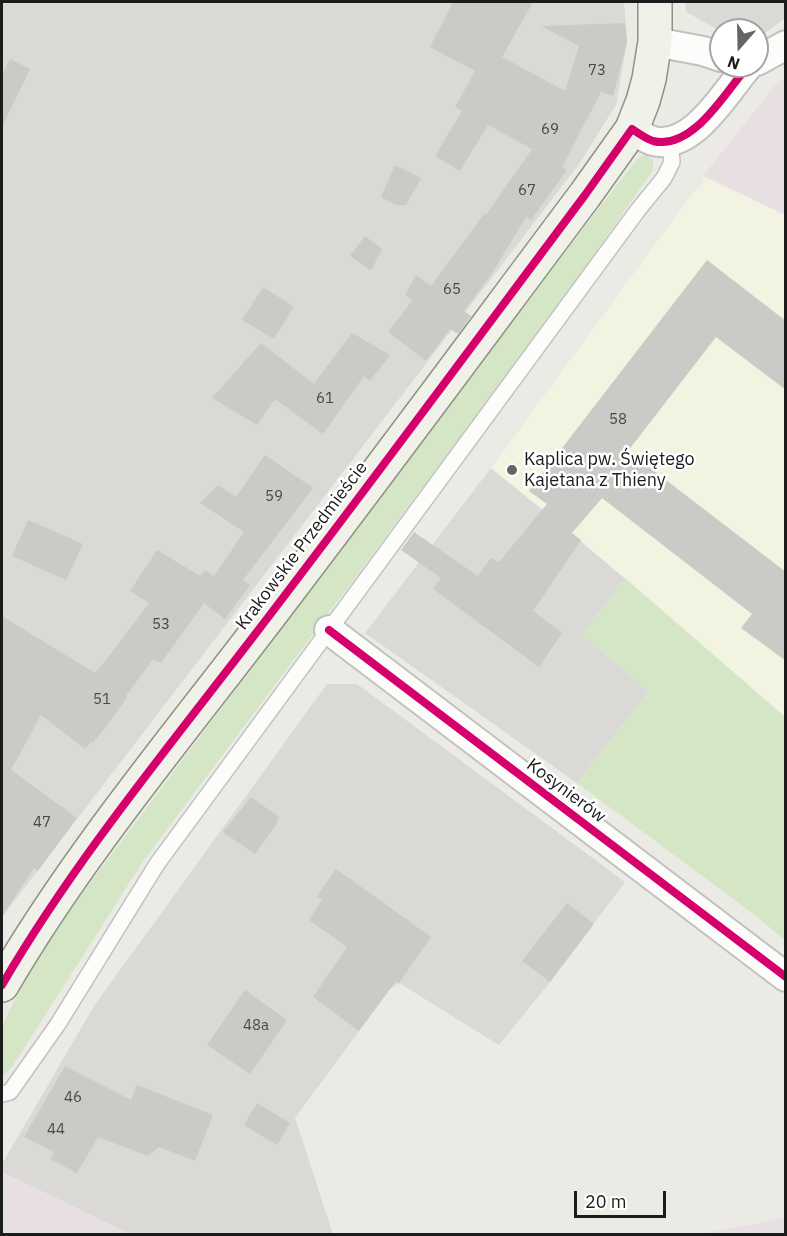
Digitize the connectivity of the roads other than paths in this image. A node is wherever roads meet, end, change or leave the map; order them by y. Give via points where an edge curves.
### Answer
1 (655, 2) edge
2 (655, 42) junction
3 (786, 45) edge
4 (709, 53) edge
5 (769, 54) edge
6 (739, 78) edge
7 (632, 129) junction
8 (670, 142) junction
9 (329, 630) junction
10 (786, 977) edge
11 (2, 985) edge
12 (2, 1094) edge

1 - 2 street, Krakowskie Przedmieście
2 - 4 street
2 - 7 street, Krakowskie Przedmieście via 649,79
3 - 5 street
6 - 8 street via 698,126
7 - 8 street via 651,141
7 - 11 street, Krakowskie Przedmieście via 299,577 93,846
8 - 9 lane via 672,162 664,178
9 - 10 street, Kosynierów
9 - 12 lane via 157,864 58,1024 10,1092

